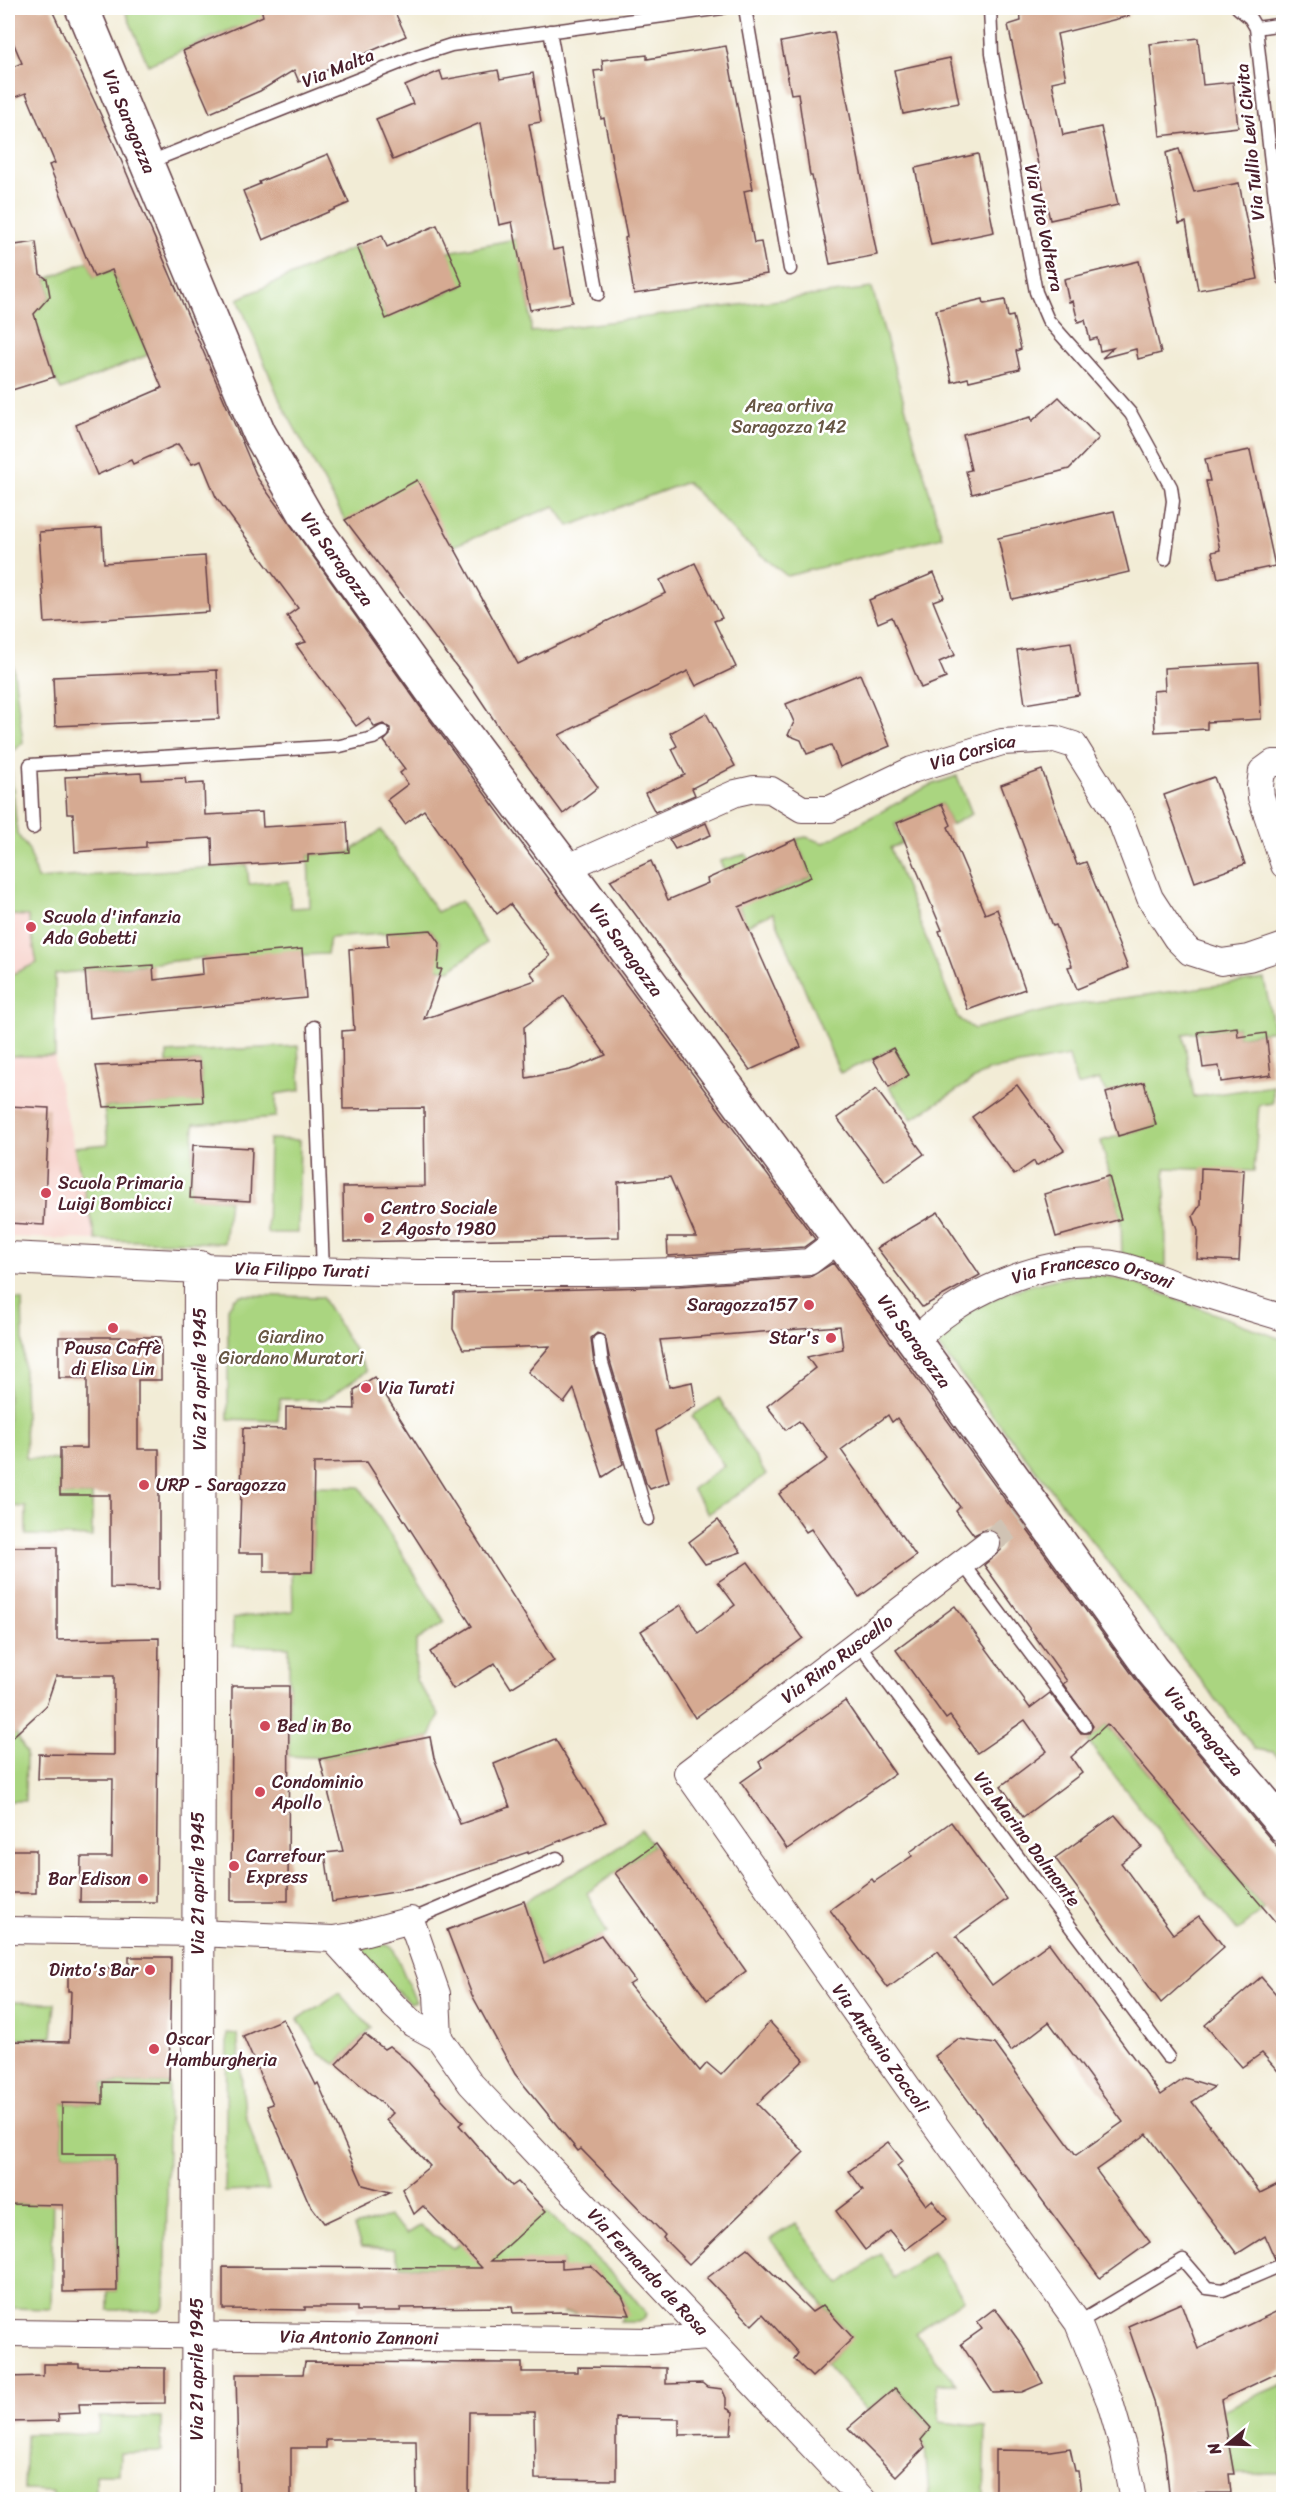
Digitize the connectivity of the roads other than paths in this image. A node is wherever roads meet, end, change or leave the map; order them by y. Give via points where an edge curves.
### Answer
1 (82, 8) edge
2 (722, 8) edge
3 (745, 8) edge
4 (990, 8) edge
5 (1238, 8) edge
6 (1284, 24) edge
7 (1256, 28) junction
8 (550, 31) junction
9 (146, 164) junction
10 (790, 268) dead end
11 (1284, 279) edge
12 (598, 294) dead end
13 (1165, 559) dead end
14 (383, 732) dead end
15 (1284, 763) edge
16 (33, 828) dead end
17 (1284, 865) edge
18 (566, 868) junction
19 (1284, 946) edge
20 (314, 1027) dead end
21 (838, 1240) junction
22 (8, 1258) edge
23 (200, 1268) junction
24 (323, 1272) junction
25 (1284, 1318) edge
26 (599, 1341) dead end
27 (915, 1342) junction
28 (648, 1519) dead end
29 (987, 1544) tunnel mouth
30 (962, 1563) junction
31 (858, 1643) junction
32 (1085, 1726) dead end
33 (687, 1773) joint
34 (1284, 1826) edge
35 (557, 1858) dead end
36 (411, 1920) junction
37 (8, 1930) edge
38 (198, 1933) junction
39 (333, 1939) junction
40 (439, 2038) junction
41 (1168, 2057) dead end
42 (1284, 2264) edge
43 (1078, 2323) junction
44 (8, 2332) edge
45 (197, 2334) junction
46 (709, 2337) junction
47 (197, 2499) edge
48 (863, 2499) edge
49 (1133, 2499) edge

1 - 9 main road, Via Saragozza
2 - 8 lane, Via Malta
3 - 10 lane
4 - 13 lane, Via Vito Volterra via 992,54 1035,292 1048,320 1131,414 1171,487 1173,501
5 - 7 lane
6 - 7 lane
7 - 11 lane, Via Tullio Levi Civita
8 - 9 lane, Via Malta via 451,45 417,56
8 - 12 lane
9 - 18 main road, Via Saragozza via 259,433 284,481 427,699
14 - 16 lane via 340,746 30,765
15 - 17 street via 1262,771 1260,786
18 - 19 street, Via Corsica via 736,793 771,790 802,809 830,809 912,770 1002,742 1055,739 1074,746 1103,791 1120,819 1150,898 1190,952 1221,962 1249,958
18 - 21 main road, Via Saragozza
20 - 24 lane
21 - 24 street, Via Filippo Turati via 816,1258 799,1264 595,1278
21 - 27 main road, Via Saragozza
22 - 23 street, Via Filippo Turati
23 - 24 street, Via Filippo Turati
23 - 38 street, Via 21 aprile 1945
25 - 27 street, Via Francesco Orsoni via 1133,1270 1103,1263 1072,1264 1010,1279 974,1296 951,1310
26 - 28 lane
27 - 34 main road, Via Saragozza via 1027,1514
29 - 30 street, Via Rino Ruscello
30 - 31 street, Via Rino Ruscello
30 - 32 lane
31 - 33 street, Via Rino Ruscello
31 - 41 lane, Via Marino Dalmonte
33 - 43 street, Via Antonio Zoccoli
35 - 36 lane
36 - 39 street
36 - 40 street via 437,1994
37 - 38 street
38 - 39 street
38 - 45 street, Via 21 aprile 1945
39 - 40 street, Via Fernando de Rosa via 413,2024
40 - 46 street, Via Fernando de Rosa via 471,2084
42 - 43 lane via 1223,2290 1207,2288 1183,2260
43 - 49 street, Via Antonio Zoccoli via 1120,2435
44 - 45 street, Via Antonio Zannoni
45 - 46 street, Via Antonio Zannoni via 652,2341
45 - 47 street, Via 21 aprile 1945
46 - 48 street, Via Fernando de Rosa

